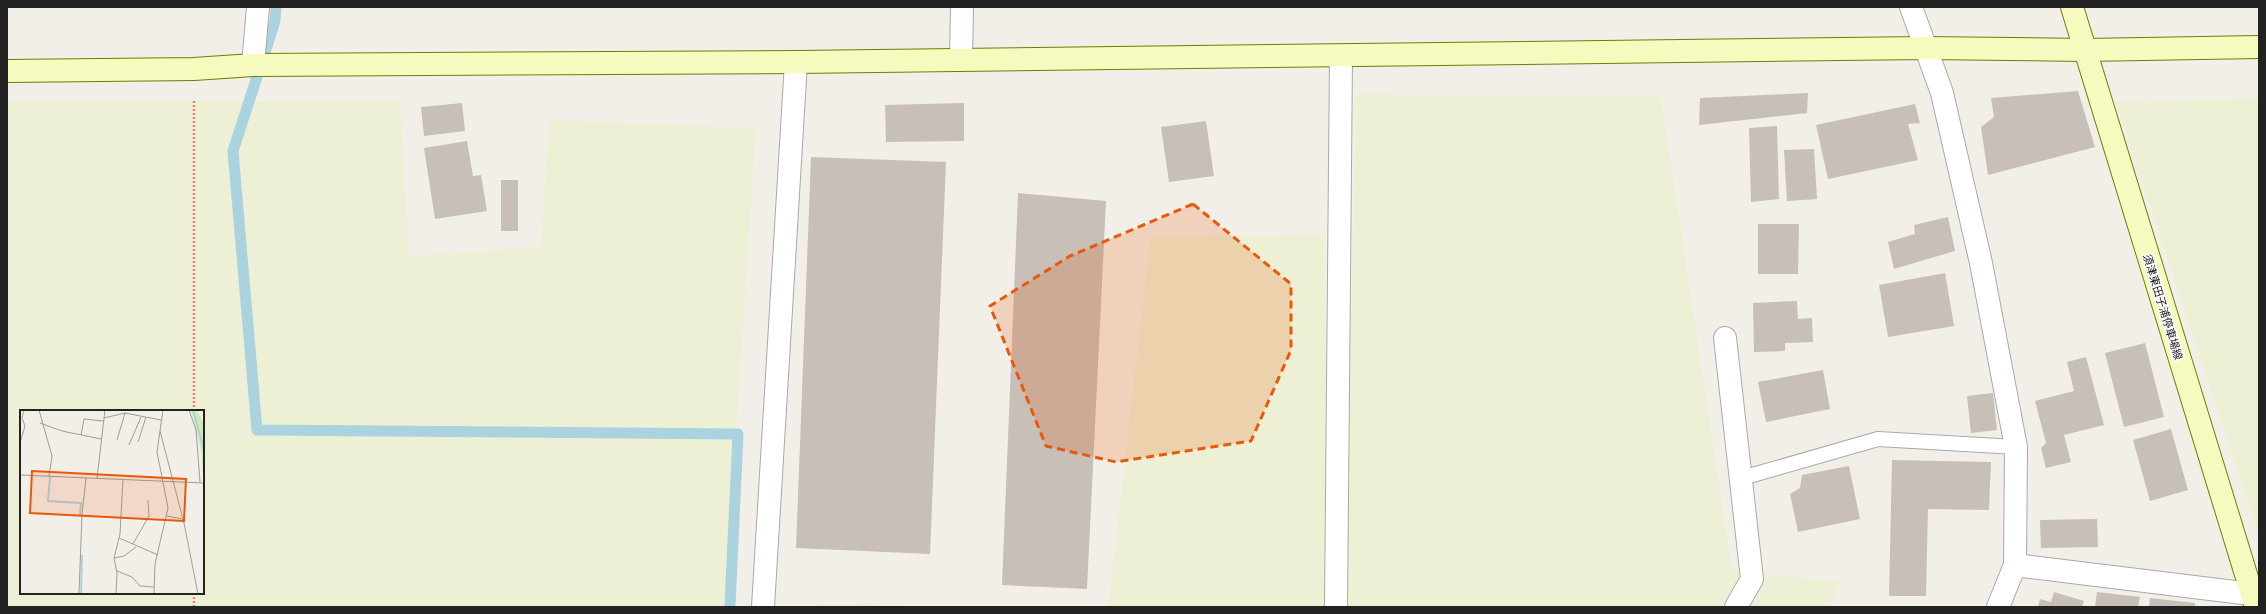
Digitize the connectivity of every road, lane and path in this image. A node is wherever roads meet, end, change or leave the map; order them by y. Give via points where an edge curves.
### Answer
1 (258, 7) edge
2 (962, 7) edge
3 (1911, 7) edge
4 (2072, 7) edge
5 (2259, 47) edge
6 (1924, 48) junction
7 (2084, 50) junction
8 (1341, 56) junction
9 (961, 60) junction
10 (796, 62) junction
11 (253, 65) junction
12 (194, 69) junction
13 (7, 71) edge
14 (1725, 338) dead end
15 (194, 410) edge
16 (2016, 447) junction
17 (1742, 478) junction
18 (2015, 565) junction
19 (194, 594) edge
20 (2253, 601) edge
21 (194, 607) edge
22 (763, 607) edge
23 (1336, 607) edge
24 (1736, 607) edge
25 (1998, 607) edge

1 - 11 street
2 - 9 street
3 - 6 street
4 - 7 street, 須津東田子浦停車場線
5 - 7 street
6 - 7 street
6 - 8 street
6 - 16 street via 1942,93 1981,263
7 - 20 street, 須津東田子浦停車場線
8 - 9 street
8 - 23 street
9 - 10 street
10 - 11 street
10 - 22 street
11 - 12 street
12 - 13 street
12 - 15 path
14 - 17 street
16 - 17 lane via 1878,439
16 - 18 street
17 - 24 street via 1752,578
18 - 20 street
18 - 25 street
19 - 21 path

